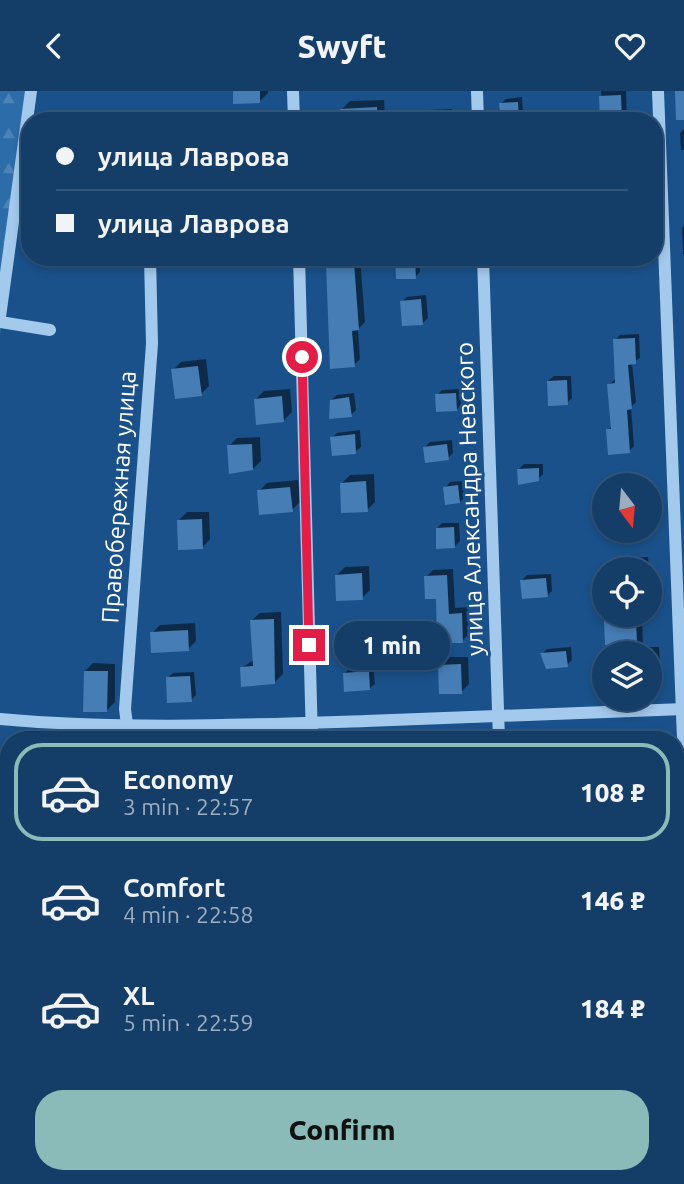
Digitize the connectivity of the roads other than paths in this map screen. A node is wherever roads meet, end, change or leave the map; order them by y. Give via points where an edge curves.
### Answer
1 (31, 91) edge
2 (293, 91) edge
3 (477, 91) edge
4 (658, 91) edge
5 (28, 112) edge
6 (294, 112) edge
7 (478, 112) edge
8 (659, 112) edge
9 (21, 165) edge
10 (663, 220) edge
11 (150, 266) edge
12 (299, 266) edge
13 (483, 266) edge
14 (0, 320) edge
15 (50, 330) dead end
16 (682, 709) edge
17 (498, 716) junction
18 (0, 719) edge
19 (311, 723) junction
20 (128, 726) junction
21 (128, 731) edge
22 (311, 731) edge
23 (499, 731) edge
24 (683, 731) edge

1 - 5 street
2 - 6 street
3 - 7 street
4 - 8 street
9 - 14 street
10 - 16 street
11 - 20 street, Правобережная улица via 152,344 136,524 125,709
12 - 19 street
13 - 17 street, улица Александра Невского
14 - 15 street
16 - 17 street
16 - 24 street
17 - 19 street
17 - 23 street, улица Александра Невского
18 - 20 street
19 - 20 street
19 - 22 street
20 - 21 street, Правобережная улица

